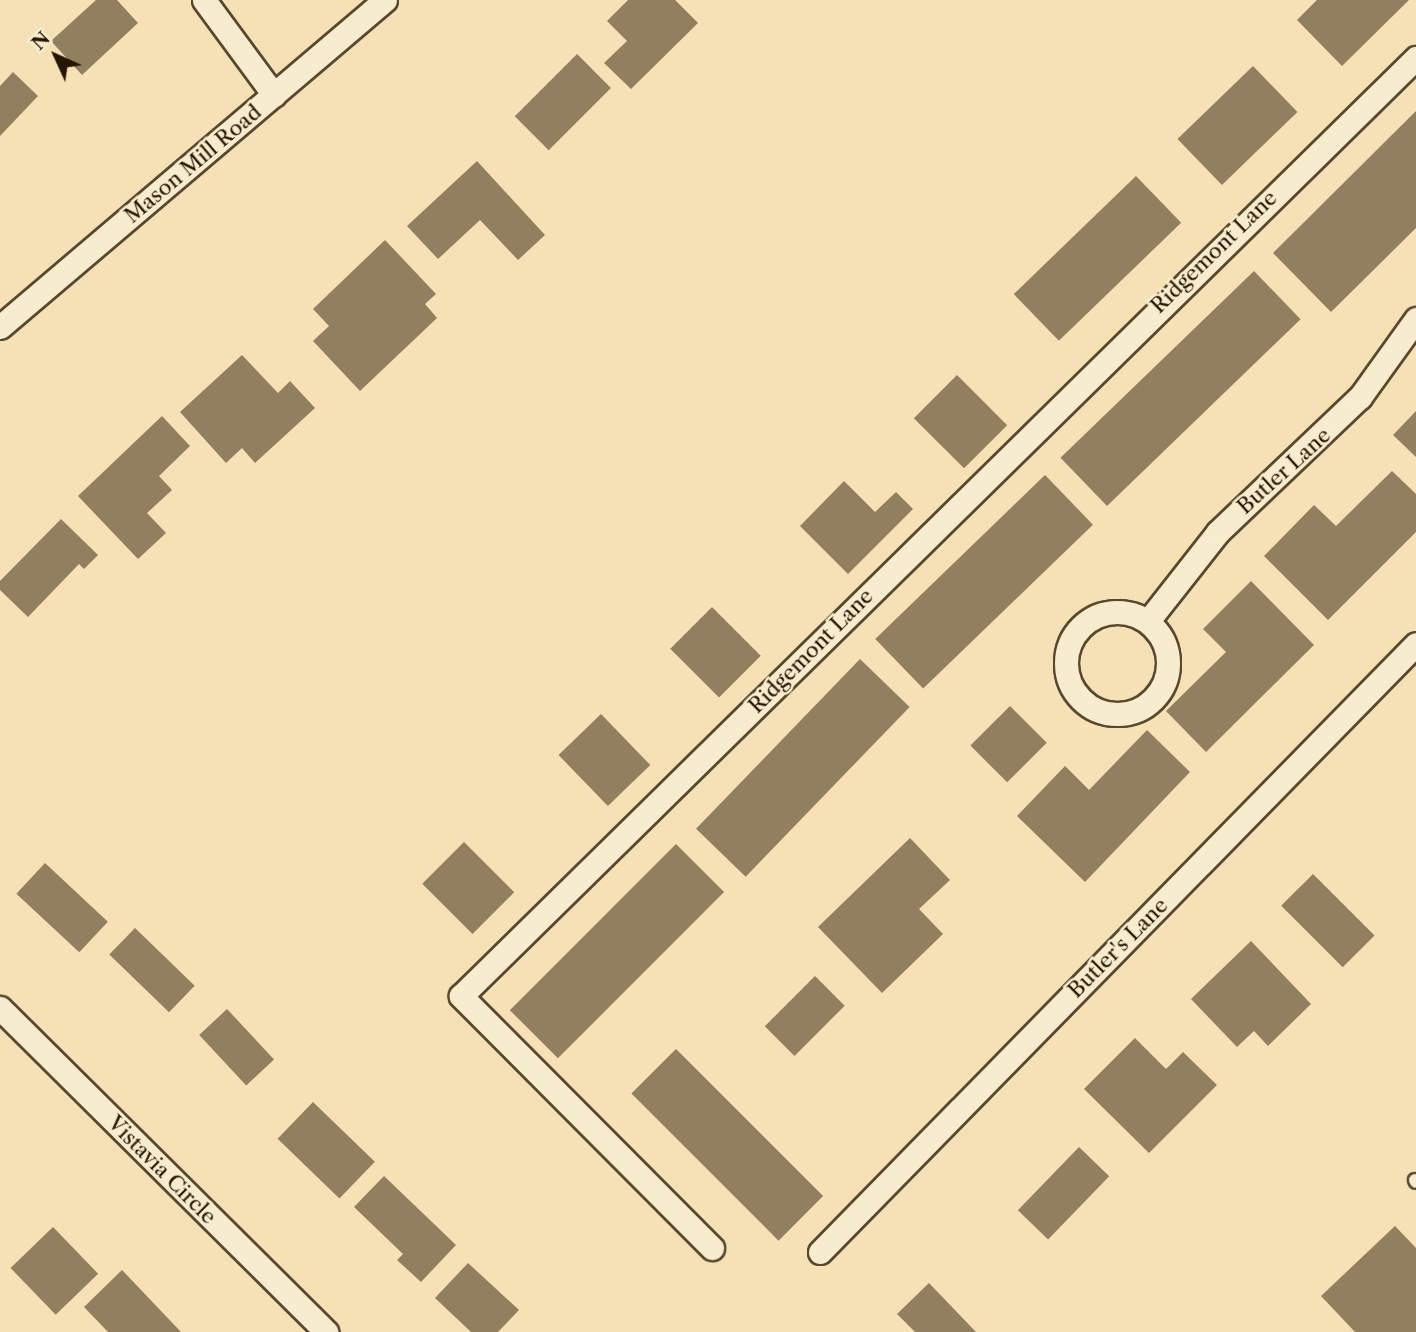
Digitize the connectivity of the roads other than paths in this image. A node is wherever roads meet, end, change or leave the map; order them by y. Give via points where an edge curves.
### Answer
1 (204, 0) edge
2 (385, 0) edge
3 (1416, 58) edge
4 (274, 95) junction
5 (1416, 319) edge
6 (0, 327) edge
7 (1148, 621) junction
8 (1416, 644) edge
9 (0, 1008) edge
10 (712, 1248) dead end
11 (820, 1252) dead end
12 (326, 1332) edge

1 - 4 street
2 - 4 street, Mason Mill Road
3 - 10 street, Ridgemont Lane via 461,996
4 - 6 street, Mason Mill Road
5 - 7 street, Butler Lane via 1360,397 1219,532
7 - 7 street via 1113,611 1097,615 1070,642 1067,677 1095,710 1128,713 1161,690 1167,653
8 - 11 street, Butler's Lane
9 - 12 street, Vistavia Circle

